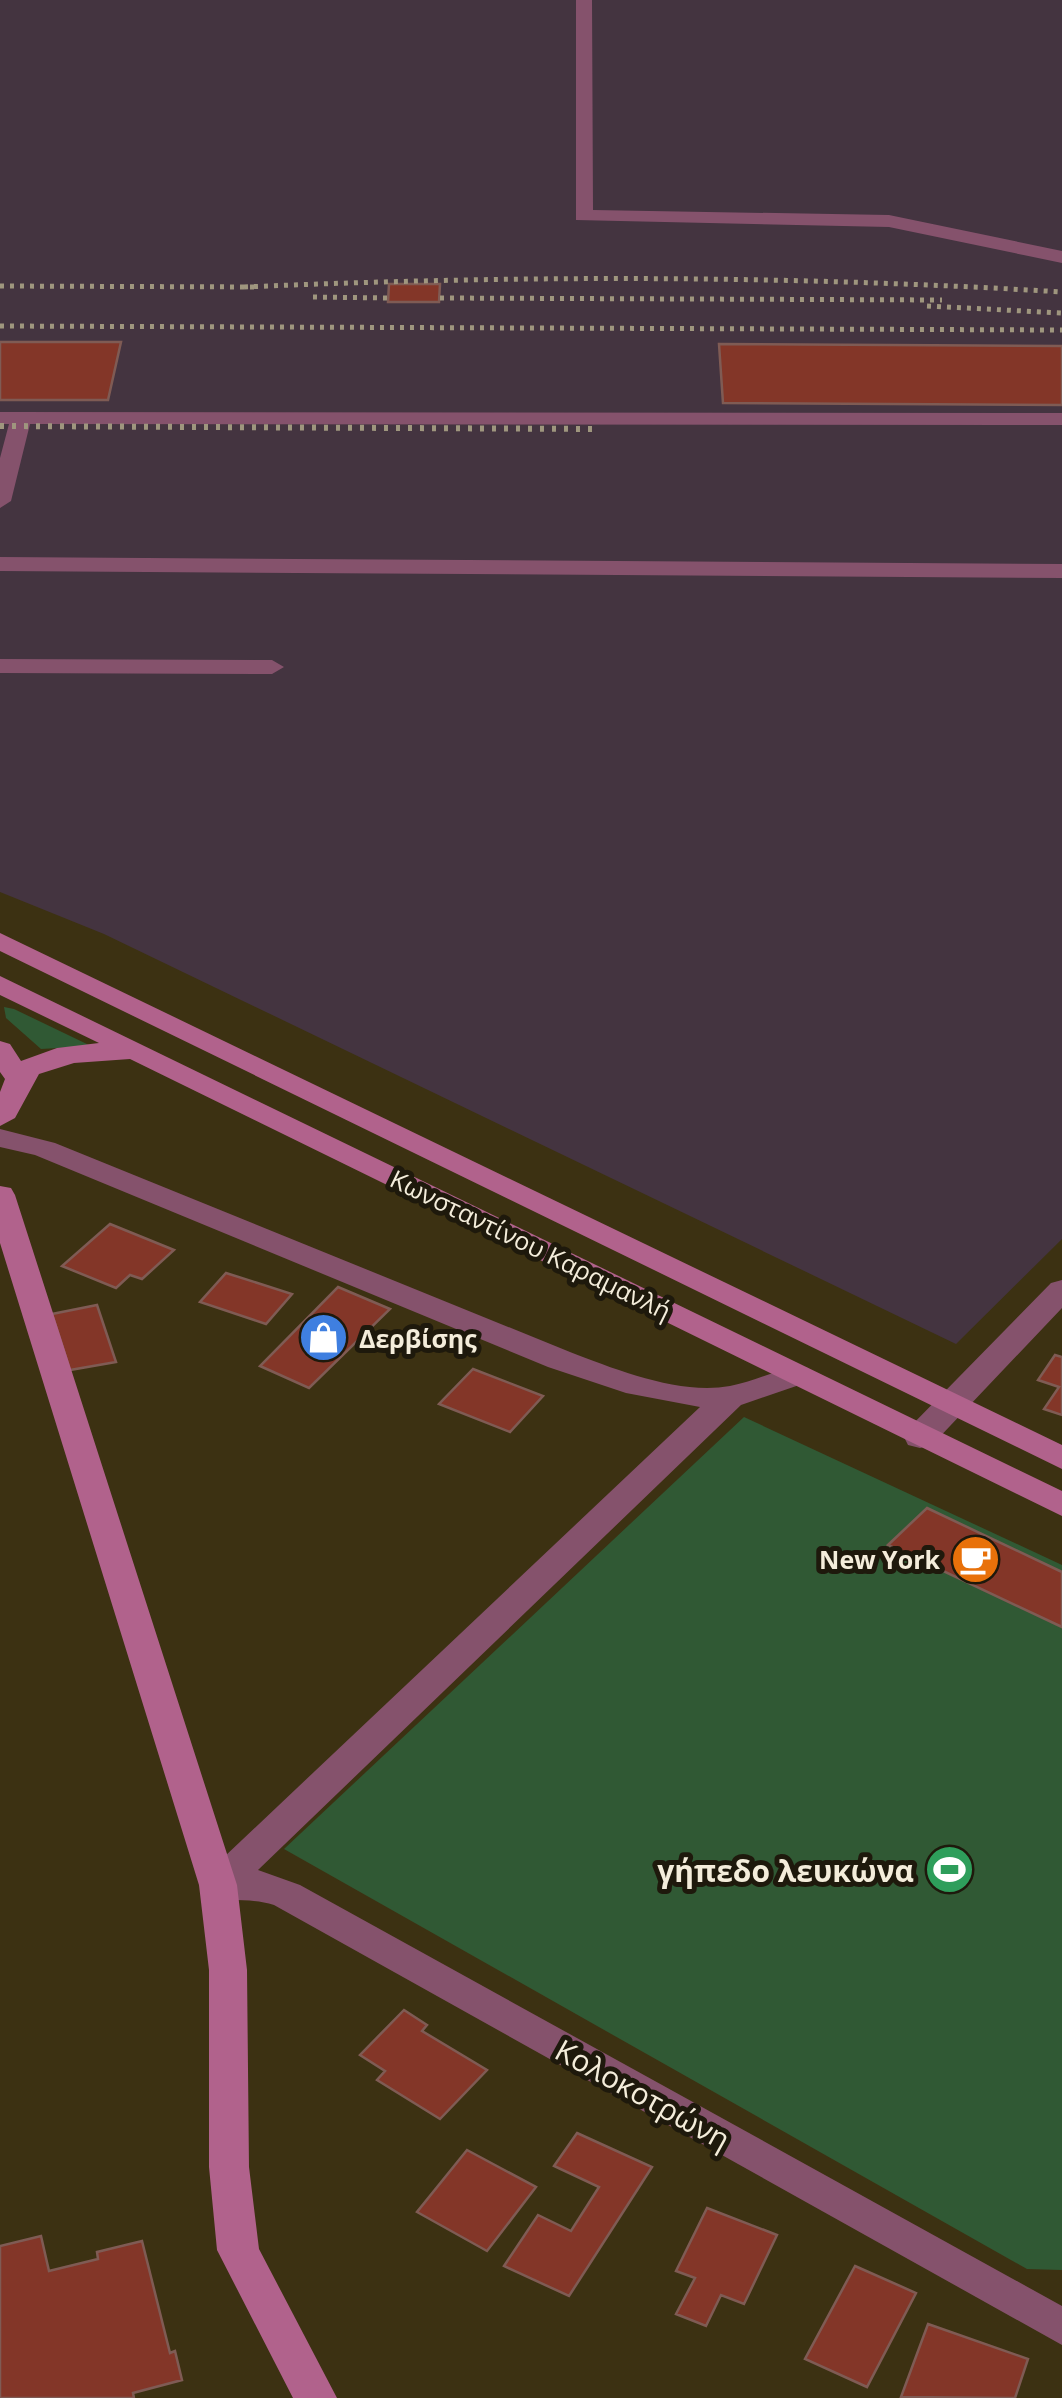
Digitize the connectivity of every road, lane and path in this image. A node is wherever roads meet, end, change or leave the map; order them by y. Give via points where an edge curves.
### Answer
1 (584, 0) edge
2 (1062, 257) edge
3 (11, 418) edge
4 (1062, 418) edge
5 (0, 501) edge
6 (0, 564) edge
7 (1062, 571) edge
8 (0, 666) edge
9 (272, 667) dead end
10 (0, 942) edge
11 (0, 984) edge
12 (0, 1050) edge
13 (138, 1050) junction
14 (19, 1079) junction
15 (0, 1117) edge
16 (0, 1138) edge
17 (0, 1194) edge
18 (1062, 1290) edge
19 (797, 1375) junction
20 (730, 1397) junction
21 (952, 1404) junction
22 (920, 1436) junction
23 (1062, 1458) edge
24 (1062, 1505) edge
25 (218, 1884) junction
26 (1062, 2328) edge
27 (315, 2398) edge

1 - 2 street via 583,216 889,221
3 - 4 street
3 - 5 street
6 - 7 street
8 - 9 street
10 - 21 main road, Κωνσταντίνου Καραμανλή
11 - 13 main road, Κωνσταντίνου Καραμανλή
12 - 14 main road
13 - 14 main road via 55,1058 31,1066
13 - 19 main road, Κωνσταντίνου Καραμανλή
14 - 15 main road via 11,1107
16 - 20 street via 45,1149 630,1384 696,1398
17 - 25 main road
18 - 21 street
19 - 20 street
19 - 22 main road, Κωνσταντίνου Καραμανλή
20 - 25 street
21 - 22 street
21 - 23 main road, Κωνσταντίνου Καραμανλή
22 - 24 main road, Κωνσταντίνου Καραμανλή
25 - 26 street, Κολοκοτρώνη via 254,1883 288,1895
25 - 27 main road via 228,1970 229,2166 238,2250

